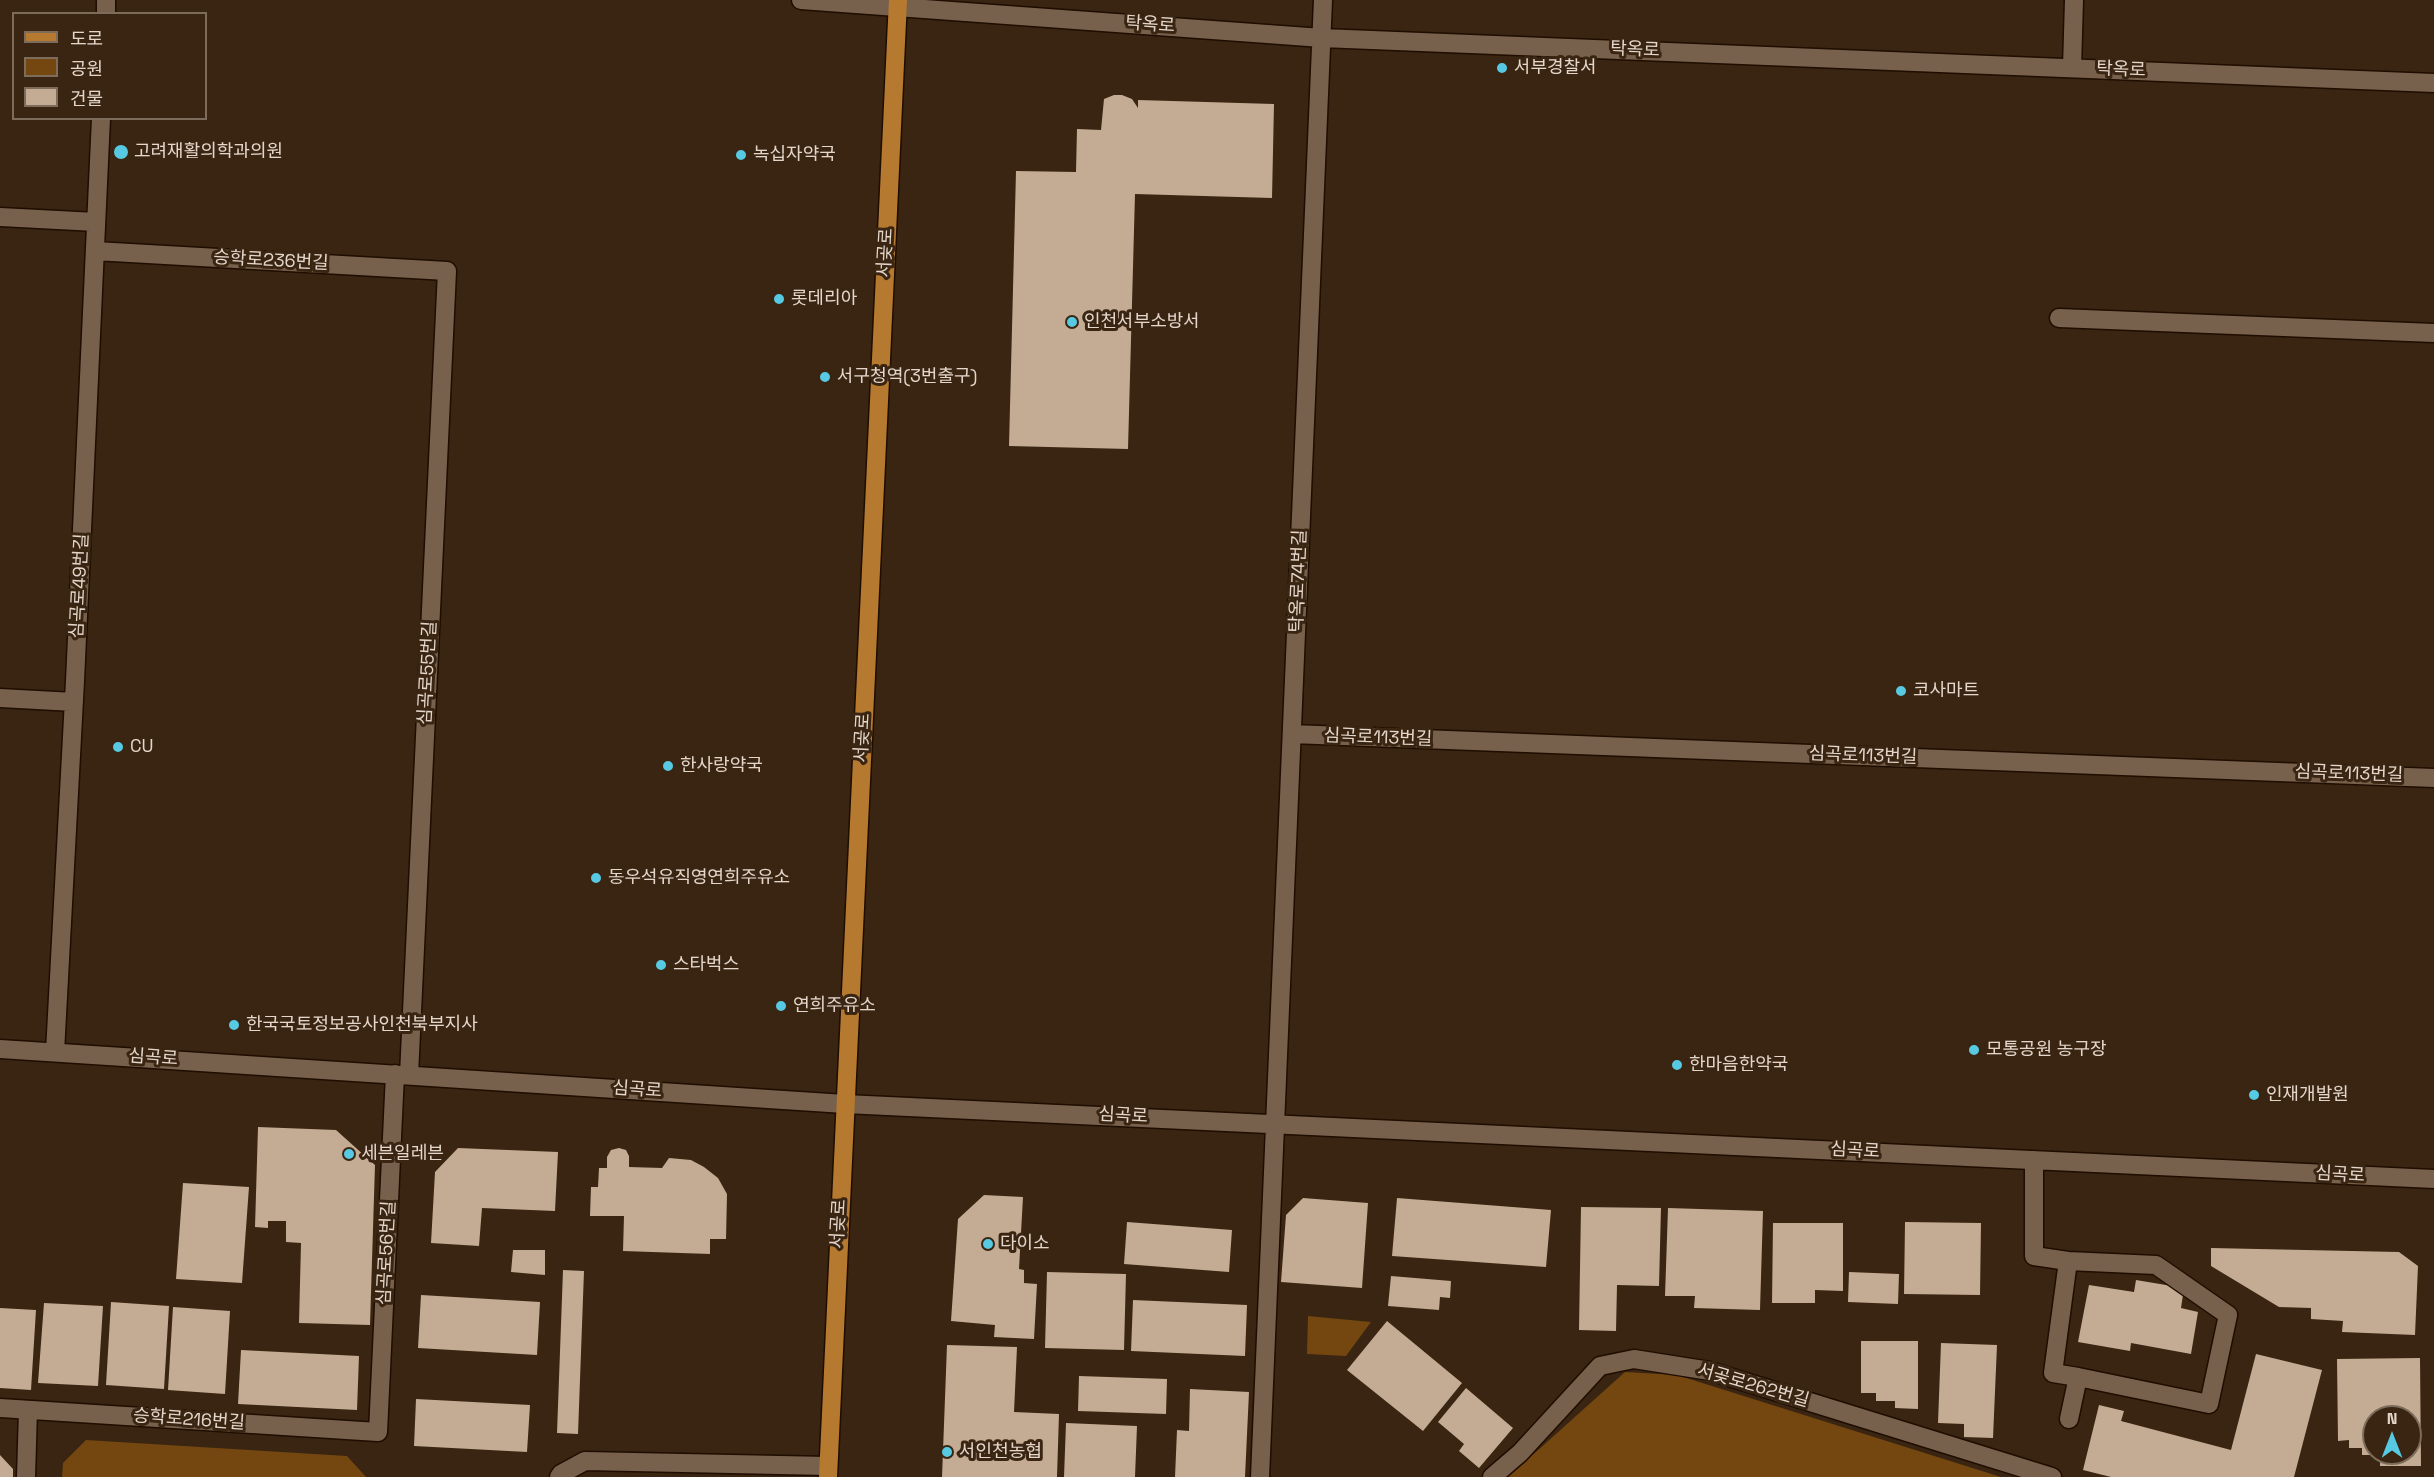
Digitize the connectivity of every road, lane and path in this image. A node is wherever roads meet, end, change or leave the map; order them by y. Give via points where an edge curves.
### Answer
1 (801, 0) edge
2 (1323, 0) edge
3 (2074, 0) edge
4 (898, 4) edge
5 (1322, 38) junction
6 (2072, 68) junction
7 (2434, 83) edge
8 (101, 120) edge
9 (0, 217) edge
10 (96, 222) junction
11 (95, 251) junction
12 (447, 271) joint
13 (2059, 318) dead end
14 (2434, 333) edge
15 (0, 698) edge
16 (74, 702) junction
17 (1292, 735) junction
18 (2434, 778) edge
19 (0, 1049) edge
20 (55, 1052) junction
21 (402, 1075) junction
22 (845, 1104) junction
23 (1275, 1123) junction
24 (2034, 1160) junction
25 (2434, 1179) edge
26 (2068, 1261) junction
27 (2078, 1377) junction
28 (0, 1408) edge
29 (28, 1410) junction
30 (2069, 1419) dead end
31 (378, 1432) joint
32 (699, 1469) edge
33 (828, 1472) edge
34 (26, 1477) edge
35 (559, 1477) edge
36 (1260, 1477) edge
37 (1492, 1477) edge
38 (2052, 1477) edge

1 - 4 street, 탁옥로
2 - 5 street, 탁옥로74번길
3 - 6 street
4 - 5 street, 탁옥로
4 - 22 main road, 서곶로
5 - 6 street, 탁옥로
5 - 17 street, 탁옥로74번길
6 - 7 street, 탁옥로
8 - 10 street, 심곡로49번길
9 - 10 street
10 - 11 street, 심곡로49번길
11 - 12 street, 승학로236번길
11 - 16 street, 심곡로49번길
12 - 21 street, 심곡로55번길
13 - 14 street
15 - 16 street
16 - 20 street, 심곡로49번길
17 - 18 street, 심곡로113번길
17 - 23 street, 탁옥로74번길
19 - 20 street, 심곡로
20 - 21 street, 심곡로
21 - 22 street, 심곡로
21 - 31 street, 심곡로56번길
22 - 23 street, 심곡로
22 - 33 main road, 서곶로
23 - 24 street, 심곡로
23 - 36 street
24 - 25 street, 심곡로
24 - 26 street via 2034,1256
26 - 27 street via 2053,1373
26 - 27 street via 2156,1265 2228,1315 2209,1404
27 - 30 street
28 - 29 street, 승학로216번길
29 - 31 street, 승학로216번길
29 - 34 street
32 - 33 street
32 - 35 street via 585,1461
37 - 38 street, 서곶로262번길 via 1520,1453 1600,1366 1634,1359 1710,1371

